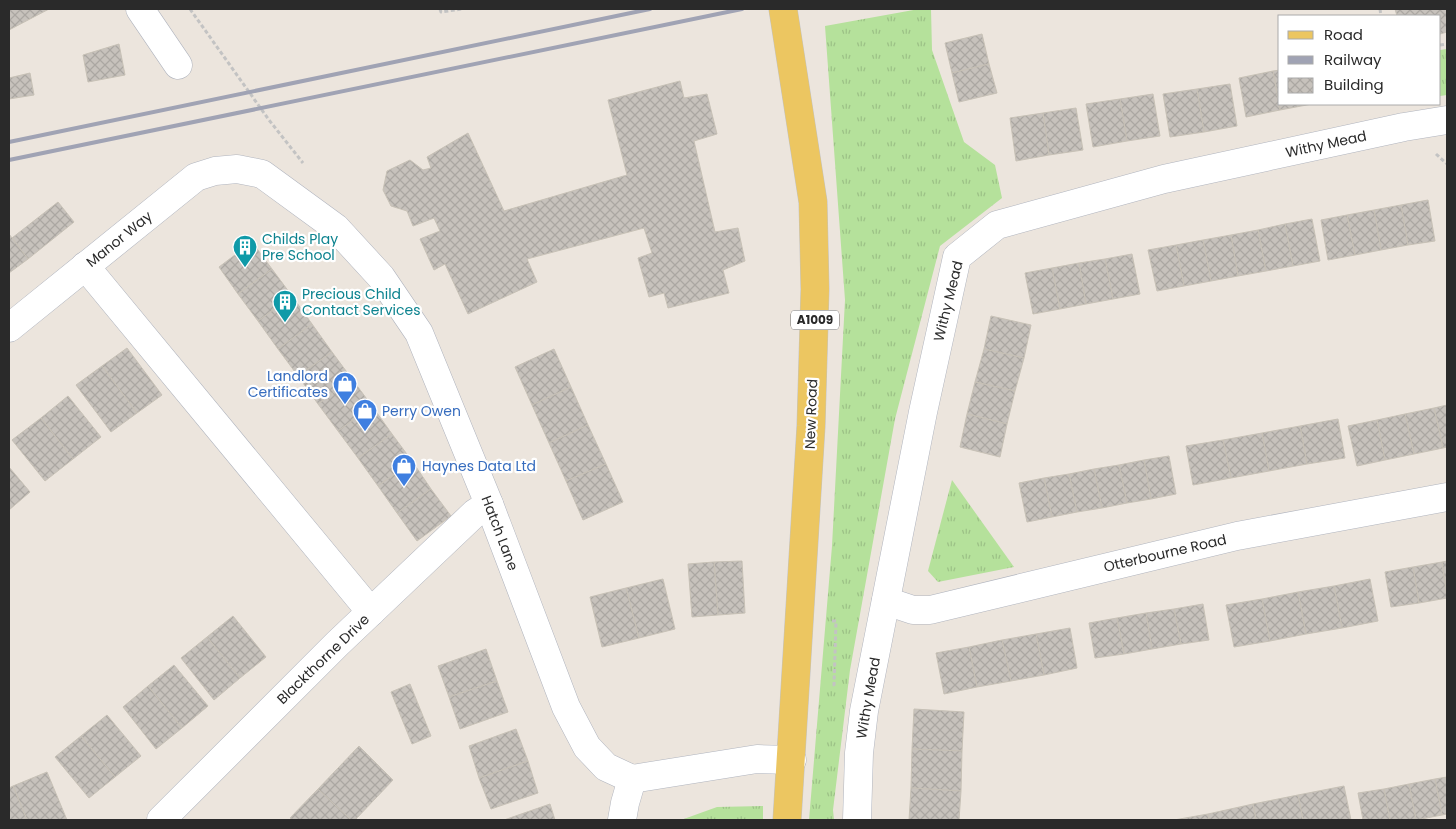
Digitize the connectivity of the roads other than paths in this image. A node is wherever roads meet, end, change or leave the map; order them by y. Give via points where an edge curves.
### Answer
1 (140, 9) edge
2 (783, 9) edge
3 (178, 64) dead end
4 (1447, 120) edge
5 (237, 169) joint
6 (85, 266) junction
7 (9, 328) edge
8 (1447, 497) edge
9 (489, 504) junction
10 (886, 601) junction
11 (371, 612) junction
12 (792, 760) junction
13 (632, 780) junction
14 (161, 820) edge
15 (622, 820) edge
16 (787, 820) edge
17 (857, 820) edge

1 - 3 street
2 - 12 main road, New Road / A1009 via 813,202 815,289 811,426
4 - 10 street, Withy Mead via 1164,180 1007,223 997,226 957,257
5 - 6 street, Manor Way via 215,170 196,177
5 - 9 street, Hatch Lane via 262,174 336,228 381,277 420,333
6 - 7 street, Manor Way
6 - 11 street
8 - 10 street, Otterbourne Road via 1237,536 930,610 913,610
9 - 11 street, Blackthorne Drive via 475,512
9 - 13 street, Hatch Lane via 566,707 587,747 606,767
10 - 17 street, Withy Mead via 864,711
11 - 14 street, Blackthorne Drive
12 - 13 street via 757,759
12 - 16 main road, New Road / A1009
13 - 15 street

